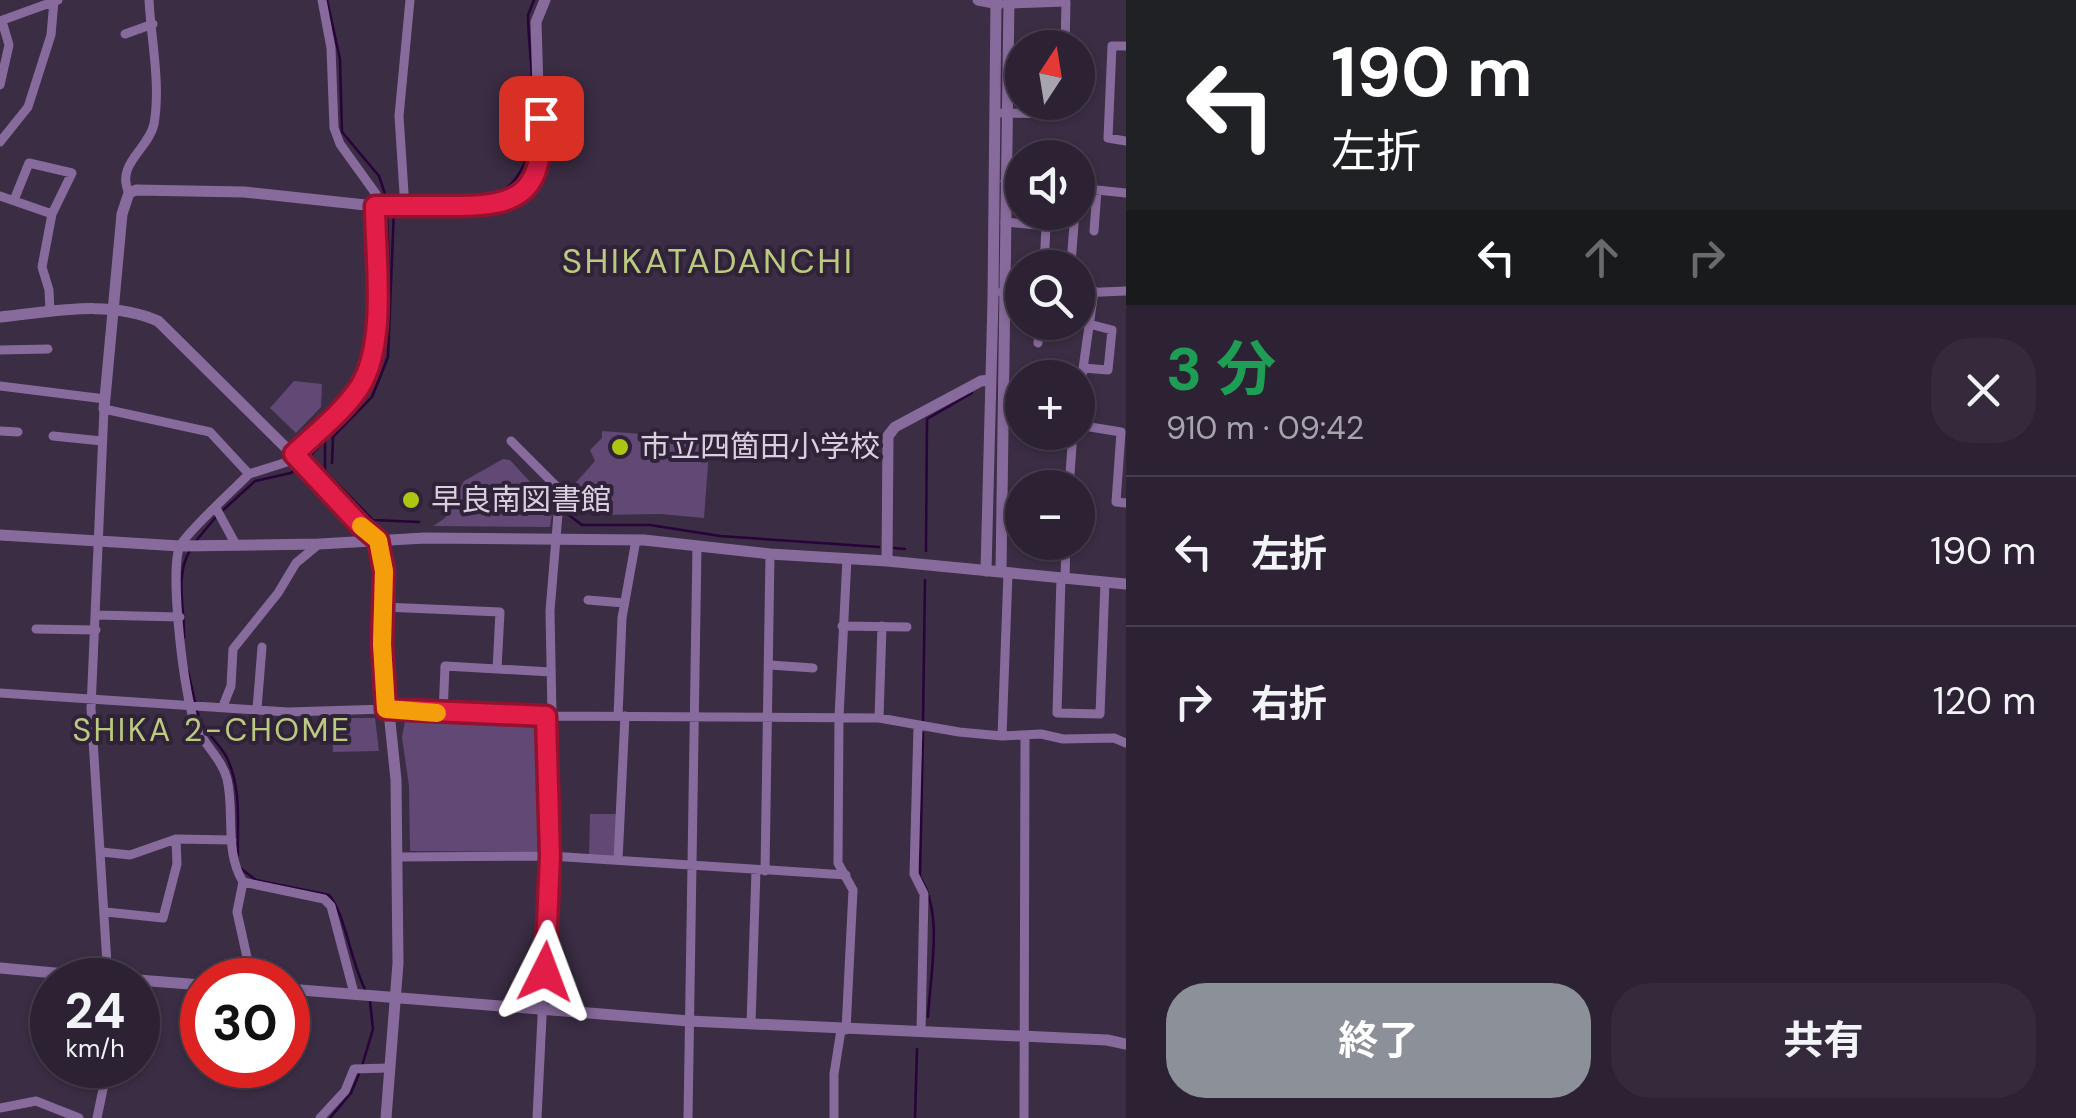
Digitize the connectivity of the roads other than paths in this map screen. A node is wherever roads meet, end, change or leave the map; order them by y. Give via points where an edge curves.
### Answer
1 (149, 0) edge
2 (322, 0) edge
3 (410, 0) edge
4 (544, 0) edge
5 (978, 0) edge
6 (48, 2) edge
7 (1002, 2) edge
8 (1, 21) edge
9 (152, 24) junction
10 (1065, 30) edge
11 (126, 34) dead end
12 (1126, 46) edge
13 (0, 86) edge
14 (1000, 113) junction
15 (1005, 113) edge
16 (1126, 141) edge
17 (0, 142) edge
18 (1004, 181) joint
19 (1097, 190) joint
20 (130, 193) junction
21 (1126, 193) edge
22 (0, 196) edge
23 (14, 200) junction
24 (401, 202) junction
25 (378, 206) junction
26 (52, 214) junction
27 (1004, 222) junction
28 (1094, 231) dead end
29 (1045, 250) edge
30 (998, 291) junction
31 (1095, 291) edge
32 (1126, 291) edge
33 (1005, 292) edge
34 (116, 308) junction
35 (50, 312) junction
36 (0, 317) edge
37 (1095, 326) edge
38 (1038, 340) edge
39 (1038, 343) dead end
40 (48, 349) dead end
41 (0, 350) edge
42 (1095, 369) edge
43 (991, 380) junction
44 (0, 386) edge
45 (104, 404) junction
46 (1095, 428) edge
47 (996, 429) junction
48 (1005, 430) edge
49 (0, 431) edge
50 (18, 432) dead end
51 (54, 436) dead end
52 (102, 441) junction
53 (511, 441) dead end
54 (301, 461) junction
55 (249, 474) junction
56 (1126, 504) edge
57 (219, 512) junction
58 (0, 535) edge
59 (378, 540) junction
60 (556, 540) junction
61 (636, 540) junction
62 (99, 541) junction
63 (319, 544) junction
64 (236, 545) junction
65 (182, 546) junction
66 (696, 546) junction
67 (770, 554) junction
68 (846, 558) junction
69 (1064, 560) edge
70 (887, 561) junction
71 (986, 571) junction
72 (1004, 573) junction
73 (1063, 578) junction
74 (1105, 582) junction
75 (1126, 584) edge
76 (588, 600) dead end
77 (624, 603) junction
78 (384, 606) junction
79 (96, 615) junction
80 (180, 617) junction
81 (842, 626) junction
82 (882, 626) junction
83 (908, 626) dead end
84 (36, 629) dead end
85 (96, 630) junction
86 (262, 648) dead end
87 (770, 665) junction
88 (813, 668) dead end
89 (498, 669) junction
90 (551, 672) junction
91 (0, 693) edge
92 (92, 700) junction
93 (191, 704) junction
94 (224, 706) junction
95 (257, 709) junction
96 (386, 709) junction
97 (443, 714) junction
98 (695, 715) junction
99 (768, 715) junction
100 (549, 716) junction
101 (622, 716) junction
102 (839, 717) junction
103 (878, 718) junction
104 (918, 727) junction
105 (1025, 735) junction
106 (1002, 736) junction
107 (1126, 742) edge
108 (176, 840) junction
109 (232, 840) junction
110 (102, 852) junction
111 (550, 856) junction
112 (397, 857) junction
113 (618, 860) junction
114 (691, 864) junction
115 (761, 870) junction
116 (846, 875) junction
117 (244, 882) junction
118 (106, 912) junction
119 (107, 958) edge
120 (247, 958) edge
121 (0, 968) edge
122 (30, 971) edge
123 (310, 990) edge
124 (363, 994) junction
125 (396, 999) junction
126 (543, 1010) junction
127 (689, 1021) junction
128 (750, 1024) junction
129 (844, 1030) junction
130 (921, 1031) junction
131 (1025, 1037) junction
132 (1126, 1044) edge
133 (388, 1068) junction
134 (103, 1088) edge
135 (0, 1108) edge
136 (79, 1118) edge
137 (97, 1118) edge
138 (320, 1118) edge
139 (386, 1118) edge
140 (537, 1118) edge
141 (688, 1118) edge
142 (834, 1118) edge
143 (1024, 1118) edge

1 - 9 street
2 - 25 street via 334,128
3 - 24 street via 399,116
4 - 24 street via 536,22 540,158 527,187 502,204
5 - 7 street
6 - 8 street
6 - 17 street via 51,35 28,106
7 - 10 street via 1066,2
7 - 14 street
8 - 13 street via 9,45
9 - 11 street
9 - 20 street via 154,123 130,164
12 - 16 street via 1112,46 1108,138
14 - 15 street
14 - 18 street
14 - 30 street
18 - 27 street
19 - 21 street
19 - 28 street
20 - 25 street via 244,192
20 - 34 street via 122,214
22 - 23 street
23 - 26 street
23 - 26 street via 29,164 72,174
24 - 25 street
25 - 54 street via 369,370
26 - 35 street via 42,267
27 - 29 street via 1046,226
27 - 30 street
30 - 33 street
30 - 43 street
30 - 47 street
31 - 32 street
34 - 35 street
34 - 45 street
34 - 54 street via 158,321
35 - 36 street
37 - 42 street via 1112,330 1108,370
38 - 39 street
40 - 41 street
43 - 47 street
43 - 70 street via 888,436
44 - 45 street
45 - 52 street
45 - 55 street via 210,432
46 - 56 street via 1121,432 1116,502
47 - 48 street
47 - 71 street
47 - 72 street
49 - 50 street
51 - 52 street
52 - 62 street
53 - 60 street via 560,490
54 - 55 street
54 - 59 street
55 - 57 street
57 - 64 street
57 - 65 street
58 - 62 street
59 - 60 street
59 - 63 street
59 - 78 street
60 - 61 street
60 - 90 street
61 - 66 street
61 - 77 street
62 - 65 street
62 - 79 street
63 - 64 street
63 - 94 street via 296,563 233,650
64 - 65 street
65 - 80 street
66 - 67 street
66 - 98 street
67 - 68 street
67 - 87 street
68 - 70 street
68 - 81 street
69 - 73 street
70 - 71 street
71 - 72 street
72 - 73 street
72 - 106 street
73 - 74 street
73 - 74 street via 1056,712 1100,714
74 - 75 street
76 - 77 street
77 - 101 street
78 - 89 street via 500,612
78 - 96 street
79 - 80 street
79 - 85 street
80 - 93 street via 179,652
81 - 82 street
81 - 102 street
82 - 83 street
82 - 103 street
84 - 85 street
85 - 92 street
86 - 95 street
87 - 88 street
87 - 99 street
89 - 90 street
89 - 97 street via 444,666
90 - 100 street
91 - 92 street
92 - 93 street
92 - 110 street
93 - 94 street
93 - 109 street via 195,726 226,773
94 - 95 street
95 - 96 street
96 - 97 street
96 - 112 street
97 - 100 street
98 - 99 street
98 - 101 street
98 - 114 street
99 - 102 street
99 - 115 street
100 - 101 street
100 - 111 street
101 - 113 street
102 - 103 street
102 - 116 street via 838,862
103 - 104 street
104 - 106 street
104 - 130 street via 914,874 924,894 926,932
105 - 106 street
105 - 107 street
105 - 131 street
108 - 109 street
108 - 110 street via 130,855
108 - 118 street via 163,918
109 - 117 street via 233,866
110 - 118 street
111 - 112 street
111 - 113 street
111 - 126 street
112 - 125 street
113 - 114 street
114 - 115 street
114 - 127 street
115 - 116 street
115 - 128 street
116 - 129 street via 853,890
117 - 120 street via 237,912
117 - 124 street via 332,906
118 - 119 street
121 - 122 street
123 - 124 street
124 - 125 street
125 - 126 street
125 - 133 street
126 - 127 street
126 - 140 street
127 - 128 street
127 - 141 street
128 - 129 street
129 - 130 street
129 - 142 street
130 - 131 street
131 - 132 street
131 - 143 street
133 - 138 street via 359,1068
133 - 139 street
134 - 137 street
135 - 136 street via 36,1101

